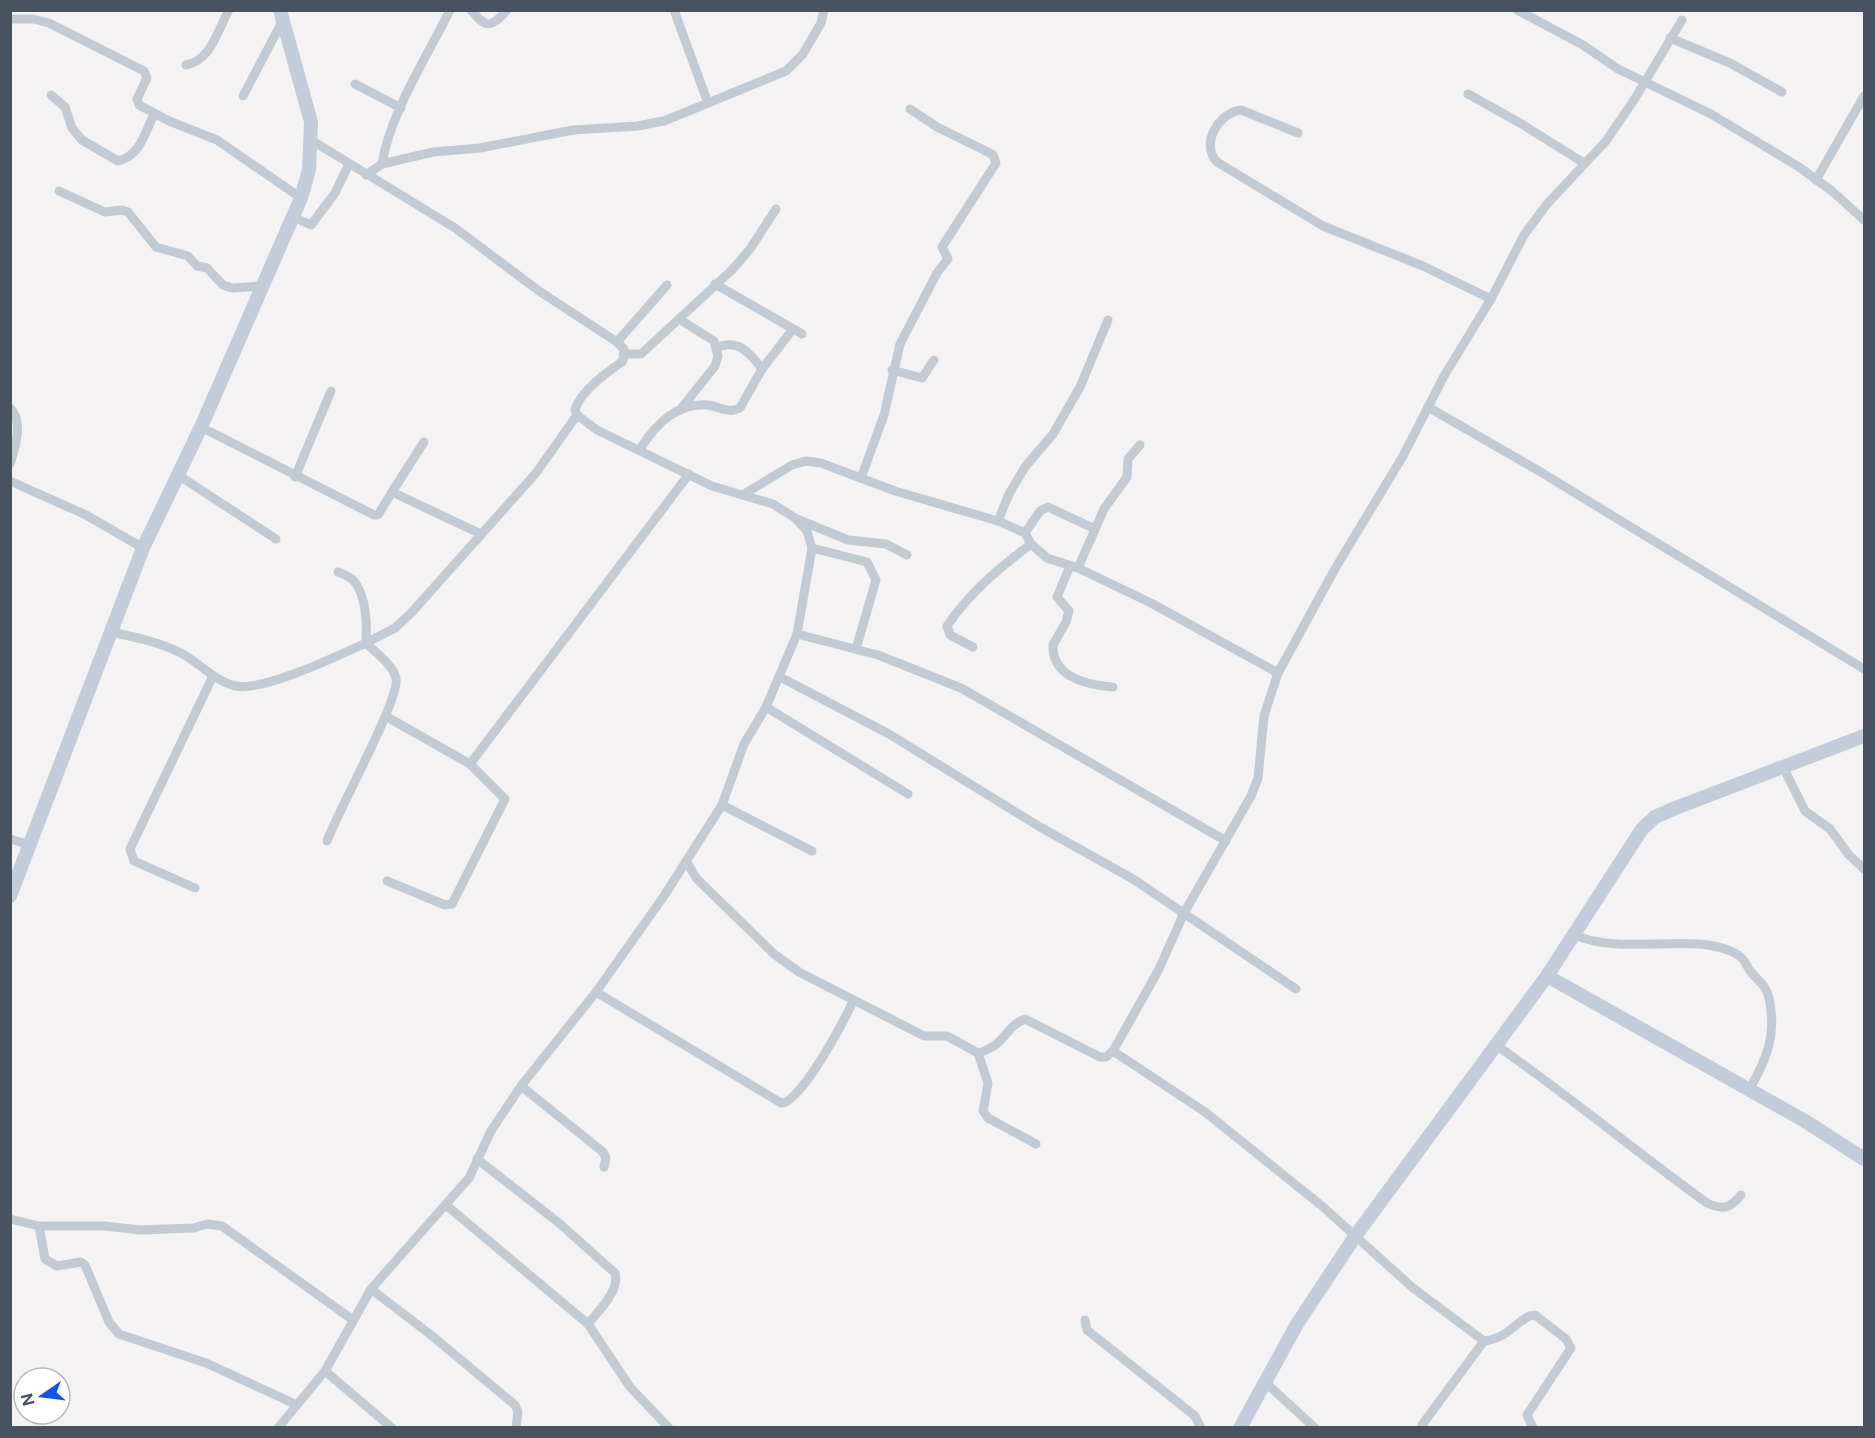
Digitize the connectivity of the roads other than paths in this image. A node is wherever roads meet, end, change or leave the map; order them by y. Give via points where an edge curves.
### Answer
1 (229, 10) edge
2 (450, 10) edge
3 (471, 10) edge
4 (507, 10) edge
5 (674, 10) edge
6 (824, 10) edge
7 (1517, 10) edge
8 (281, 15) edge
9 (10, 19) edge
10 (1682, 20) dead end
11 (1670, 38) junction
12 (186, 64) dead end
13 (1645, 83) junction
14 (355, 84) dead end
15 (1782, 92) dead end
16 (51, 94) dead end
17 (1468, 94) dead end
18 (243, 96) dead end
19 (1864, 96) edge
20 (708, 103) junction
21 (401, 108) junction
22 (910, 109) dead end
23 (154, 114) junction
24 (1298, 134) dead end
25 (310, 140) junction
26 (1584, 163) junction
27 (349, 164) junction
28 (382, 164) junction
29 (366, 175) junction
30 (1816, 180) junction
31 (58, 191) dead end
32 (301, 198) junction
33 (776, 209) dead end
34 (293, 217) junction
35 (1864, 220) edge
36 (715, 284) junction
37 (668, 285) dead end
38 (264, 286) junction
39 (1491, 299) junction
40 (679, 319) junction
41 (1108, 320) dead end
42 (793, 329) junction
43 (802, 334) dead end
44 (618, 342) junction
45 (716, 348) junction
46 (625, 354) junction
47 (934, 360) dead end
48 (762, 369) junction
49 (892, 370) junction
50 (331, 392) dead end
51 (10, 408) edge
52 (1428, 408) junction
53 (680, 410) junction
54 (578, 415) junction
55 (201, 427) junction
56 (424, 442) dead end
57 (1140, 445) dead end
58 (640, 449) junction
59 (10, 464) edge
60 (689, 474) junction
61 (178, 475) junction
62 (295, 477) junction
63 (861, 478) junction
64 (10, 481) edge
65 (392, 492) junction
66 (744, 494) junction
67 (795, 518) junction
68 (998, 520) junction
69 (1095, 529) junction
70 (1025, 533) junction
71 (481, 534) junction
72 (276, 539) dead end
73 (863, 543) junction
74 (1031, 544) junction
75 (144, 548) junction
76 (812, 548) junction
77 (907, 555) dead end
78 (867, 562) junction
79 (1074, 567) junction
80 (338, 572) dead end
81 (111, 632) junction
82 (797, 634) junction
83 (366, 643) junction
84 (973, 646) dead end
85 (856, 649) junction
86 (1864, 669) edge
87 (1278, 673) junction
88 (213, 675) junction
89 (780, 677) junction
90 (1113, 687) dead end
91 (766, 707) junction
92 (387, 717) junction
93 (1864, 736) edge
94 (470, 765) junction
95 (1784, 769) junction
96 (908, 794) dead end
97 (722, 805) junction
98 (10, 839) edge
99 (327, 841) dead end
100 (1226, 841) junction
101 (30, 845) junction
102 (812, 851) dead end
103 (686, 861) junction
104 (1864, 869) edge
105 (387, 881) dead end
106 (195, 888) dead end
107 (10, 896) edge
108 (1184, 914) junction
109 (1575, 935) junction
110 (1547, 976) junction
111 (1296, 989) dead end
112 (596, 992) junction
113 (853, 1001) junction
114 (1496, 1045) junction
115 (1113, 1051) junction
116 (978, 1053) junction
117 (521, 1086) junction
118 (1749, 1090) junction
119 (1036, 1144) dead end
120 (477, 1159) junction
121 (1864, 1159) edge
122 (604, 1167) dead end
123 (1741, 1195) dead end
124 (446, 1205) junction
125 (10, 1219) edge
126 (39, 1226) junction
127 (1356, 1235) junction
128 (371, 1289) junction
129 (353, 1320) junction
130 (1085, 1320) dead end
131 (588, 1324) junction
132 (1484, 1341) junction
133 (325, 1371) junction
134 (1265, 1382) junction
135 (297, 1405) junction
136 (1422, 1425) dead end
137 (278, 1428) edge
138 (392, 1428) edge
139 (516, 1428) edge
140 (669, 1428) edge
141 (1201, 1428) edge
142 (1240, 1428) edge
143 (1315, 1428) edge
144 (1533, 1428) edge

1 - 12 street via 208,51
2 - 21 street
3 - 4 street via 481,23 488,25
5 - 20 street
6 - 20 street via 804,54 786,71
7 - 13 street
8 - 18 street
8 - 25 street via 311,122
9 - 23 street via 44,21 144,71 147,78 136,102
10 - 11 street
11 - 13 street
11 - 15 street via 1730,63
13 - 26 street via 1606,141
13 - 30 street via 1701,108
14 - 21 street
16 - 23 street via 65,107 72,128 82,140 118,161 137,151
17 - 26 street
19 - 30 street
20 - 28 street via 664,121 573,130
21 - 28 street
22 - 49 street via 993,155 996,163 942,247 948,259 913,317
23 - 32 street via 217,140
24 - 39 street via 1240,110 1230,112 1221,117 1210,144 1210,155 1323,226 1423,266
25 - 27 street
25 - 32 street via 309,170
26 - 39 street via 1535,219
27 - 29 street
27 - 34 street via 335,194 311,225
28 - 29 street
29 - 44 street via 455,228 539,291
30 - 35 street
31 - 38 street via 105,212 129,212 156,247 188,256 223,285
32 - 34 street
33 - 36 street via 750,249
34 - 38 street
36 - 40 street
36 - 42 street
37 - 44 street
38 - 55 street
39 - 52 street
40 - 45 street via 714,341
40 - 46 street via 641,354
41 - 68 street via 1080,387 1053,434 1025,467
42 - 43 street
42 - 48 street
44 - 46 street
45 - 48 street via 731,344 743,347
45 - 53 street via 715,366
46 - 54 street via 623,361 578,402
47 - 49 street via 922,378
48 - 53 street via 740,408 728,412 708,405
49 - 63 street via 884,415
50 - 62 street
51 - 59 street via 17,418
52 - 86 street via 1633,527
52 - 87 street
53 - 58 street via 666,416 651,430
54 - 58 street via 597,430
54 - 71 street via 536,473
55 - 61 street
55 - 62 street
56 - 65 street
57 - 69 street via 1128,459 1127,477
58 - 60 street
60 - 66 street via 712,486
60 - 94 street
61 - 72 street
61 - 75 street
62 - 65 street via 374,515
63 - 66 street via 806,461 792,465
63 - 68 street
64 - 75 street via 86,515
65 - 71 street
66 - 67 street via 773,504
67 - 73 street
67 - 76 street via 807,531
68 - 70 street
69 - 70 street via 1048,507 1040,511
69 - 79 street
70 - 74 street
71 - 83 street via 412,612 395,628
73 - 77 street via 886,544
73 - 78 street
74 - 79 street via 1047,558
74 - 84 street via 979,587 947,626 950,635
75 - 81 street
76 - 78 street
76 - 82 street
78 - 85 street via 876,580
79 - 87 street via 1151,603
79 - 90 street via 1057,597 1069,611 1053,645 1055,657 1066,674 1083,684
80 - 83 street via 354,580 358,589 367,621
81 - 88 street via 151,640 182,654
81 - 101 street
82 - 85 street
82 - 89 street
83 - 88 street via 252,686 237,687
83 - 92 street via 393,669 397,679
85 - 100 street via 903,663 961,688
87 - 100 street via 1264,716 1258,778
88 - 106 street via 129,849 134,861
89 - 91 street
89 - 108 street via 889,734 1133,879
91 - 96 street
91 - 97 street via 744,744
92 - 94 street
92 - 99 street via 341,805
93 - 95 street
94 - 105 street via 505,799 455,902 445,904
95 - 104 street via 1805,812 1830,829
95 - 109 street via 1673,809 1648,823
97 - 102 street
97 - 103 street
98 - 101 street
100 - 108 street
101 - 107 street
103 - 112 street
103 - 113 street via 697,879 774,954
108 - 111 street
108 - 115 street via 1158,971
109 - 110 street
109 - 118 street via 1588,941 1621,944 1710,944 1739,955 1766,988 1772,1015 1765,1063
110 - 114 street
110 - 118 street
112 - 113 street via 782,1103 792,1101 805,1084
112 - 117 street
113 - 116 street via 924,1036 947,1036
114 - 123 street via 1707,1203 1726,1208
114 - 127 street
115 - 116 street via 1100,1057 1025,1019 1015,1024 995,1047
115 - 127 street via 1205,1112
116 - 119 street via 988,1083 983,1111 988,1118
117 - 120 street
117 - 122 street via 603,1152
118 - 121 street
120 - 124 street via 469,1178
120 - 131 street via 615,1273 615,1283 605,1303
124 - 128 street
124 - 131 street
125 - 126 street
126 - 129 street via 140,1230 222,1226
126 - 135 street via 45,1259 57,1266 80,1262 86,1265 109,1322 119,1334 206,1363
127 - 132 street via 1413,1288
127 - 134 street via 1297,1324
128 - 129 street
128 - 139 street via 515,1405
129 - 133 street
130 - 141 street via 1087,1330 1195,1416
131 - 140 street via 630,1388
132 - 136 street
132 - 144 street via 1505,1336 1532,1315 1570,1343 1569,1353 1527,1415
133 - 135 street
133 - 138 street
134 - 142 street
134 - 143 street
135 - 137 street

